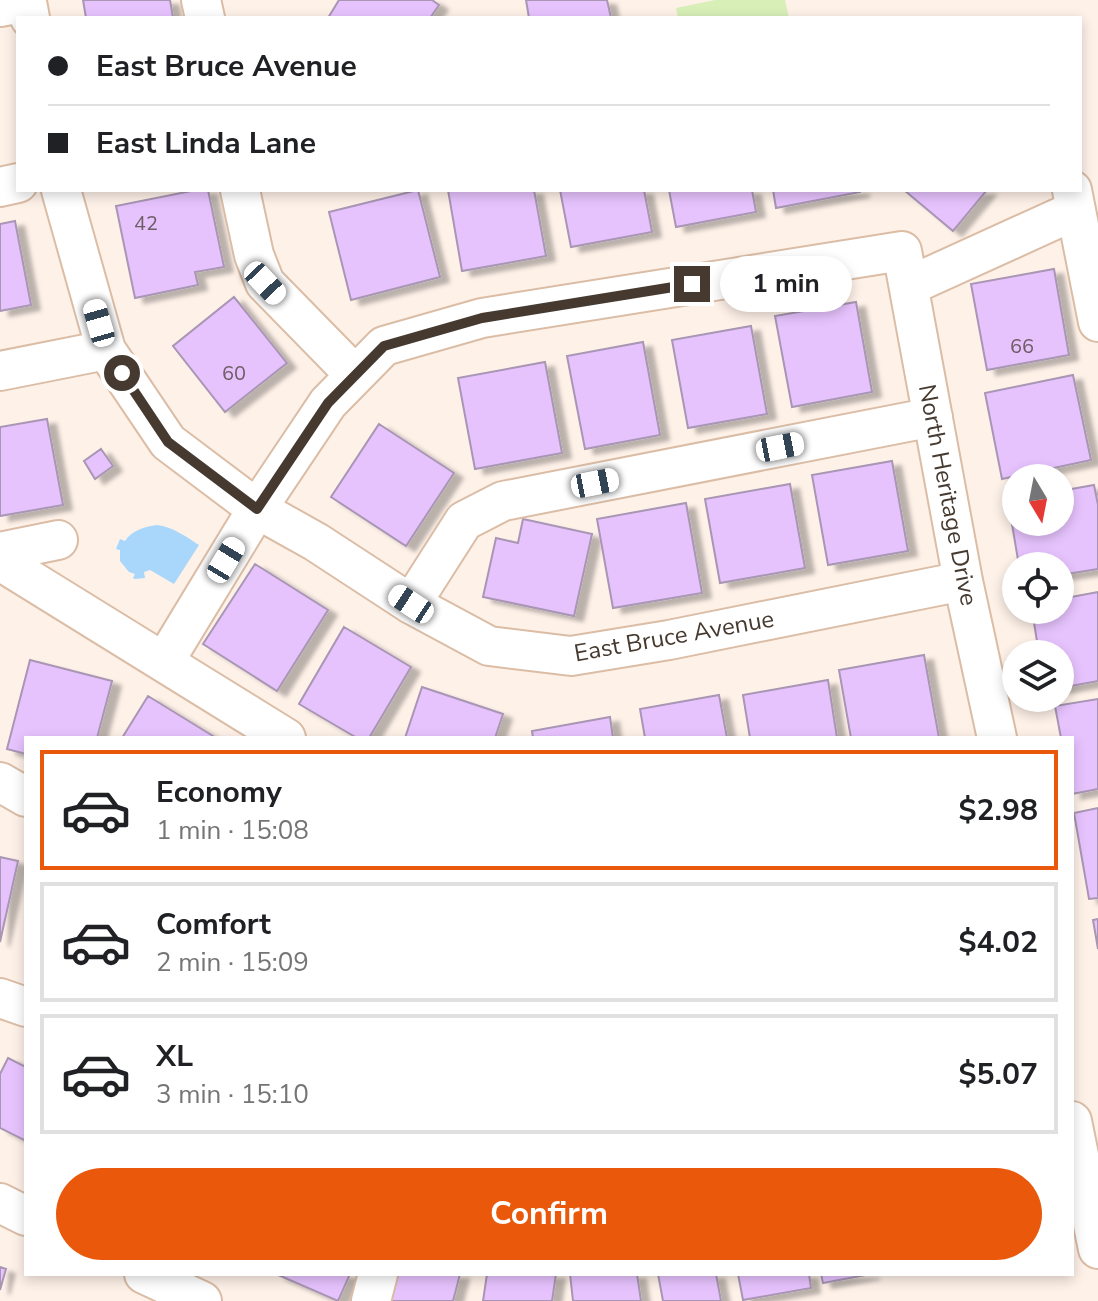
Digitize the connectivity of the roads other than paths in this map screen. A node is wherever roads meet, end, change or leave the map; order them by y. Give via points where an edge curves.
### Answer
1 (62, 192) edge
2 (241, 192) edge
3 (1074, 200) edge
4 (906, 268) junction
5 (1098, 322) edge
6 (106, 350) junction
7 (0, 371) edge
8 (355, 375) junction
9 (933, 417) junction
10 (257, 509) junction
11 (58, 540) dead end
12 (0, 552) edge
13 (0, 561) edge
14 (963, 581) junction
15 (411, 604) junction
16 (164, 662) junction
17 (270, 734) edge
18 (997, 736) edge
19 (0, 782) edge
20 (24, 796) edge
21 (0, 998) edge
22 (24, 1006) edge
23 (1082, 1136) edge
24 (0, 1203) edge
25 (24, 1215) edge
26 (1098, 1249) edge
27 (148, 1276) edge
28 (377, 1276) edge
29 (202, 1301) edge
30 (371, 1301) edge

1 - 6 street, East Bruce Avenue
2 - 8 street via 265,283
3 - 4 street
3 - 5 street
4 - 8 street via 482,318 384,346
4 - 9 street, North Heritage Drive
6 - 7 street
6 - 10 street, East Bruce Avenue via 168,442
8 - 10 street via 328,403
9 - 14 street, North Heritage Drive
9 - 15 street via 503,501 464,521
10 - 15 street, East Bruce Avenue
10 - 16 street
11 - 12 street
13 - 16 street
14 - 15 street, East Bruce Avenue via 571,656 489,646
14 - 18 street, North Heritage Drive
16 - 17 street
19 - 20 street
21 - 22 street
23 - 26 street
24 - 25 street
27 - 29 street
28 - 30 street

